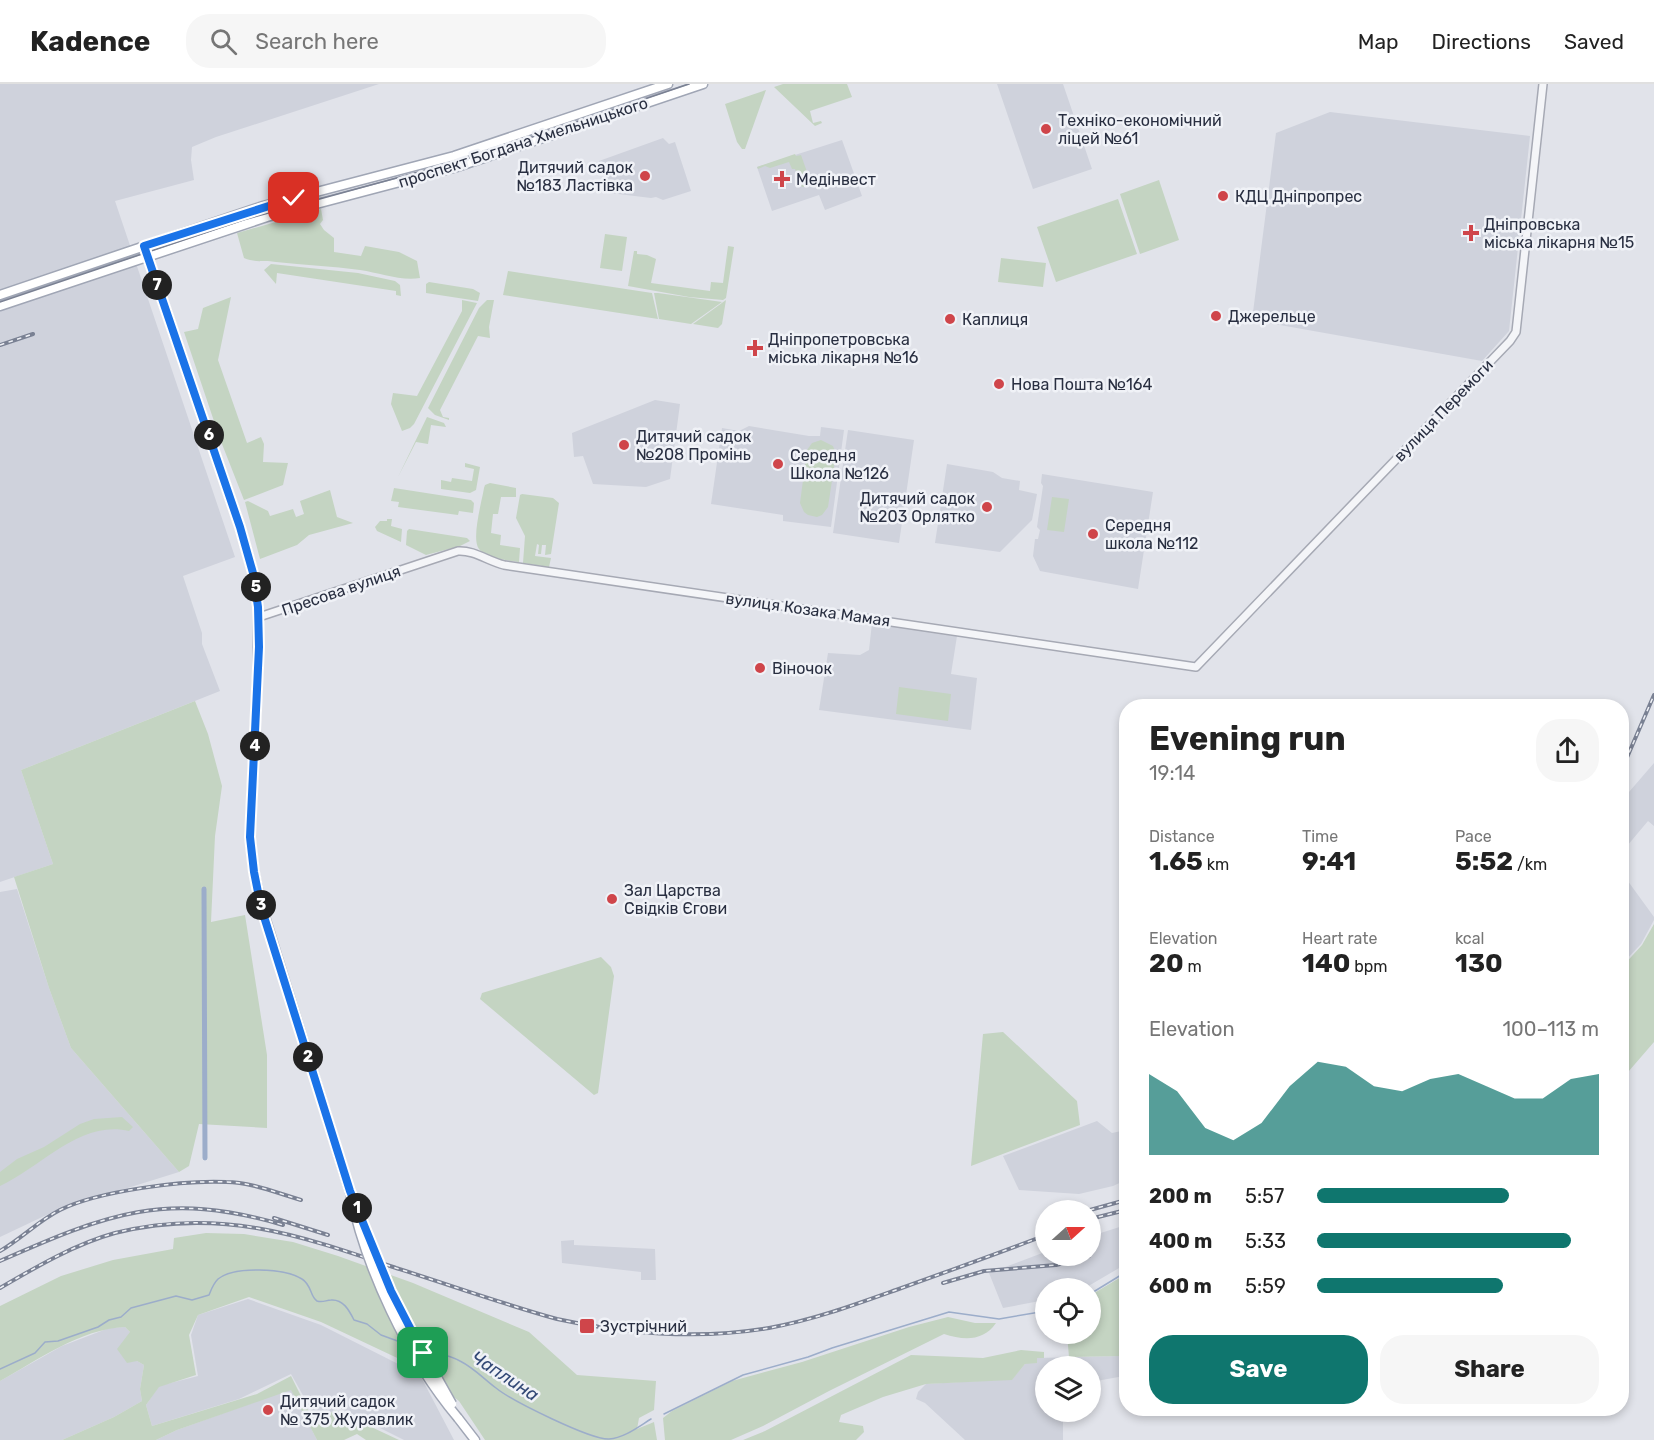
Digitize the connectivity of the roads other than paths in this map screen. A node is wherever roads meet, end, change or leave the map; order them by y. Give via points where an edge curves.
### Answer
1 (668, 84) edge
2 (703, 84) edge
3 (1543, 84) edge
4 (144, 246) junction
5 (147, 256) junction
6 (0, 295) edge
7 (0, 306) edge
8 (424, 562) joint
9 (259, 618) junction
10 (1196, 667) joint
11 (475, 1440) edge

1 - 4 main road, проспект Богдана Хмельницького via 471,151 263,206
2 - 5 main road, проспект Богдана Хмельницького via 466,164 267,217
3 - 10 street, вулиця Перемоги via 1518,322 1510,341
4 - 5 main road
4 - 6 main road, проспект Богдана Хмельницького
5 - 7 main road, проспект Богдана Хмельницького
5 - 9 main road via 245,541
8 - 9 street, Пресова вулиця
8 - 10 street, вулиця Козака Мамая via 470,551 513,566
9 - 11 main road, bridge via 250,837 261,907 350,1191 360,1236 399,1326 435,1389

